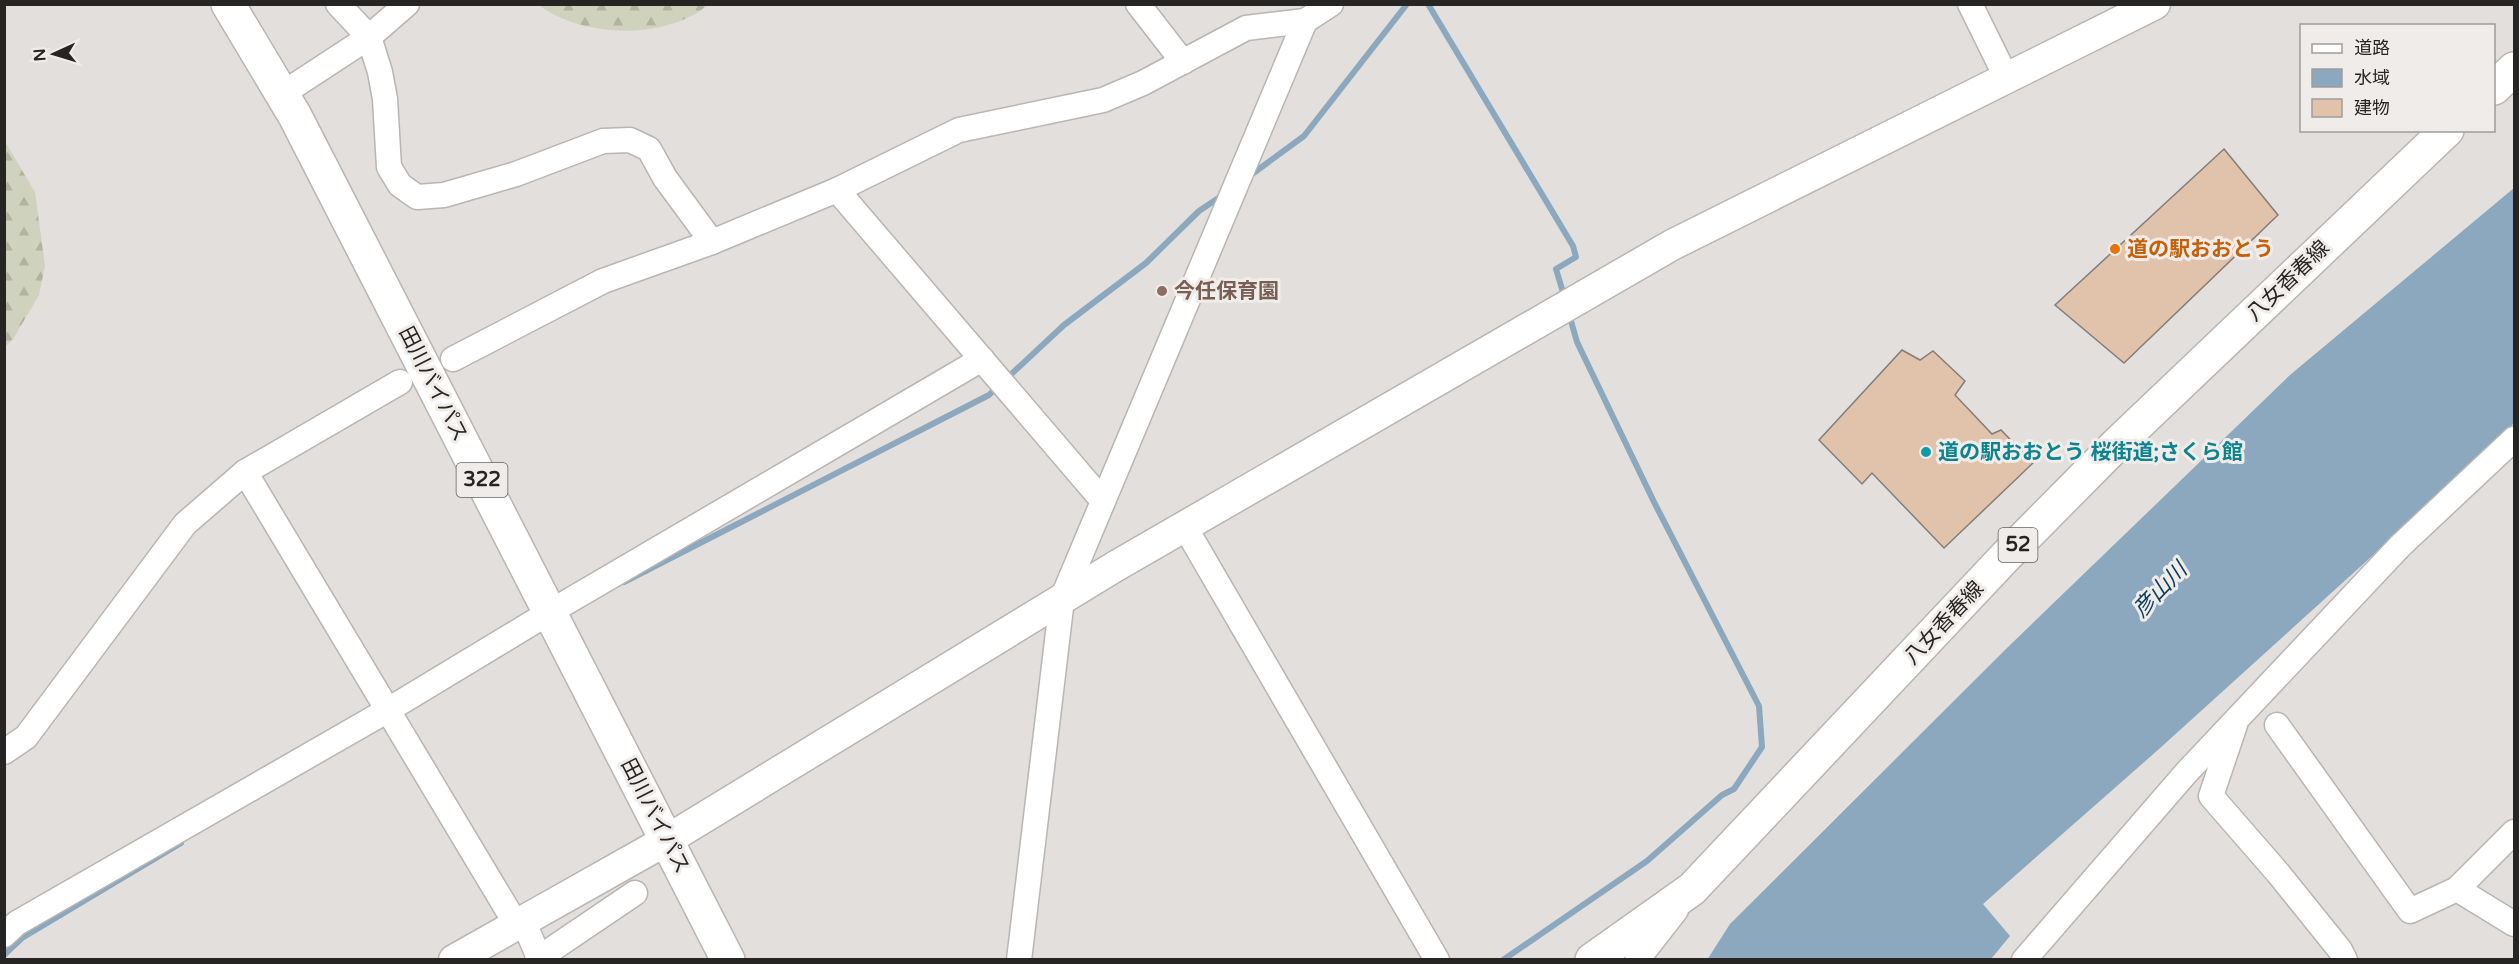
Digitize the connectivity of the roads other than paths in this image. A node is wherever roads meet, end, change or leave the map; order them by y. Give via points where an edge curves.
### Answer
1 (228, 4) edge
2 (338, 4) edge
3 (406, 4) edge
4 (1138, 4) edge
5 (1331, 4) edge
6 (1970, 4) edge
7 (2155, 4) edge
8 (1305, 21) junction
9 (369, 37) junction
10 (1183, 62) junction
11 (2514, 69) edge
12 (2007, 79) junction
13 (2495, 86) edge
14 (282, 93) junction
15 (2445, 132) edge
16 (837, 190) junction
17 (712, 242) junction
18 (453, 359) dead end
19 (982, 359) junction
20 (400, 382) dead end
21 (2514, 439) edge
22 (245, 472) junction
23 (1103, 501) junction
24 (1185, 527) junction
25 (1062, 599) junction
26 (550, 612) junction
27 (388, 710) junction
28 (2238, 717) junction
29 (2277, 724) dead end
30 (4, 752) edge
31 (2514, 832) edge
32 (667, 840) junction
33 (1692, 889) junction
34 (2457, 889) junction
35 (635, 893) dead end
36 (519, 922) junction
37 (2514, 924) edge
38 (4, 935) edge
39 (538, 959) edge
40 (454, 960) edge
41 (729, 960) edge
42 (1019, 960) edge
43 (1437, 960) edge
44 (1592, 960) edge
45 (1636, 960) edge
46 (2024, 960) edge
47 (2344, 960) edge

1 - 14 main road, 田川バイパス / 322
2 - 9 street
3 - 9 street
4 - 10 street
5 - 8 street
6 - 12 street
7 - 12 street
8 - 10 street via 1246,28
8 - 23 street
9 - 14 street
9 - 17 street via 385,99 389,166 400,185 417,196 444,195 603,141 630,140 649,149 665,178
10 - 16 street via 1103,100 959,130
11 - 13 main road
12 - 24 street via 1672,245
14 - 26 main road, 田川バイパス / 322
15 - 33 main road, 八女香春線 / 52 via 2008,554
16 - 17 street
16 - 19 street
17 - 18 street via 603,281
19 - 23 street
19 - 26 street
20 - 22 street
21 - 28 street via 2400,546
22 - 27 street
22 - 30 street via 185,524 26,737
23 - 25 street
24 - 25 street
24 - 43 street
25 - 32 street
25 - 42 street
26 - 27 street
26 - 32 main road, 田川バイパス / 322
27 - 36 street
27 - 38 street via 17,923
28 - 46 street
28 - 47 street via 2211,796 2278,873
29 - 34 street via 2410,911
31 - 34 street
32 - 36 street
32 - 41 main road, 田川バイパス / 322
33 - 44 main road, 八女香春線 / 52
33 - 45 street
34 - 37 street
35 - 39 street
36 - 39 street
36 - 40 street

